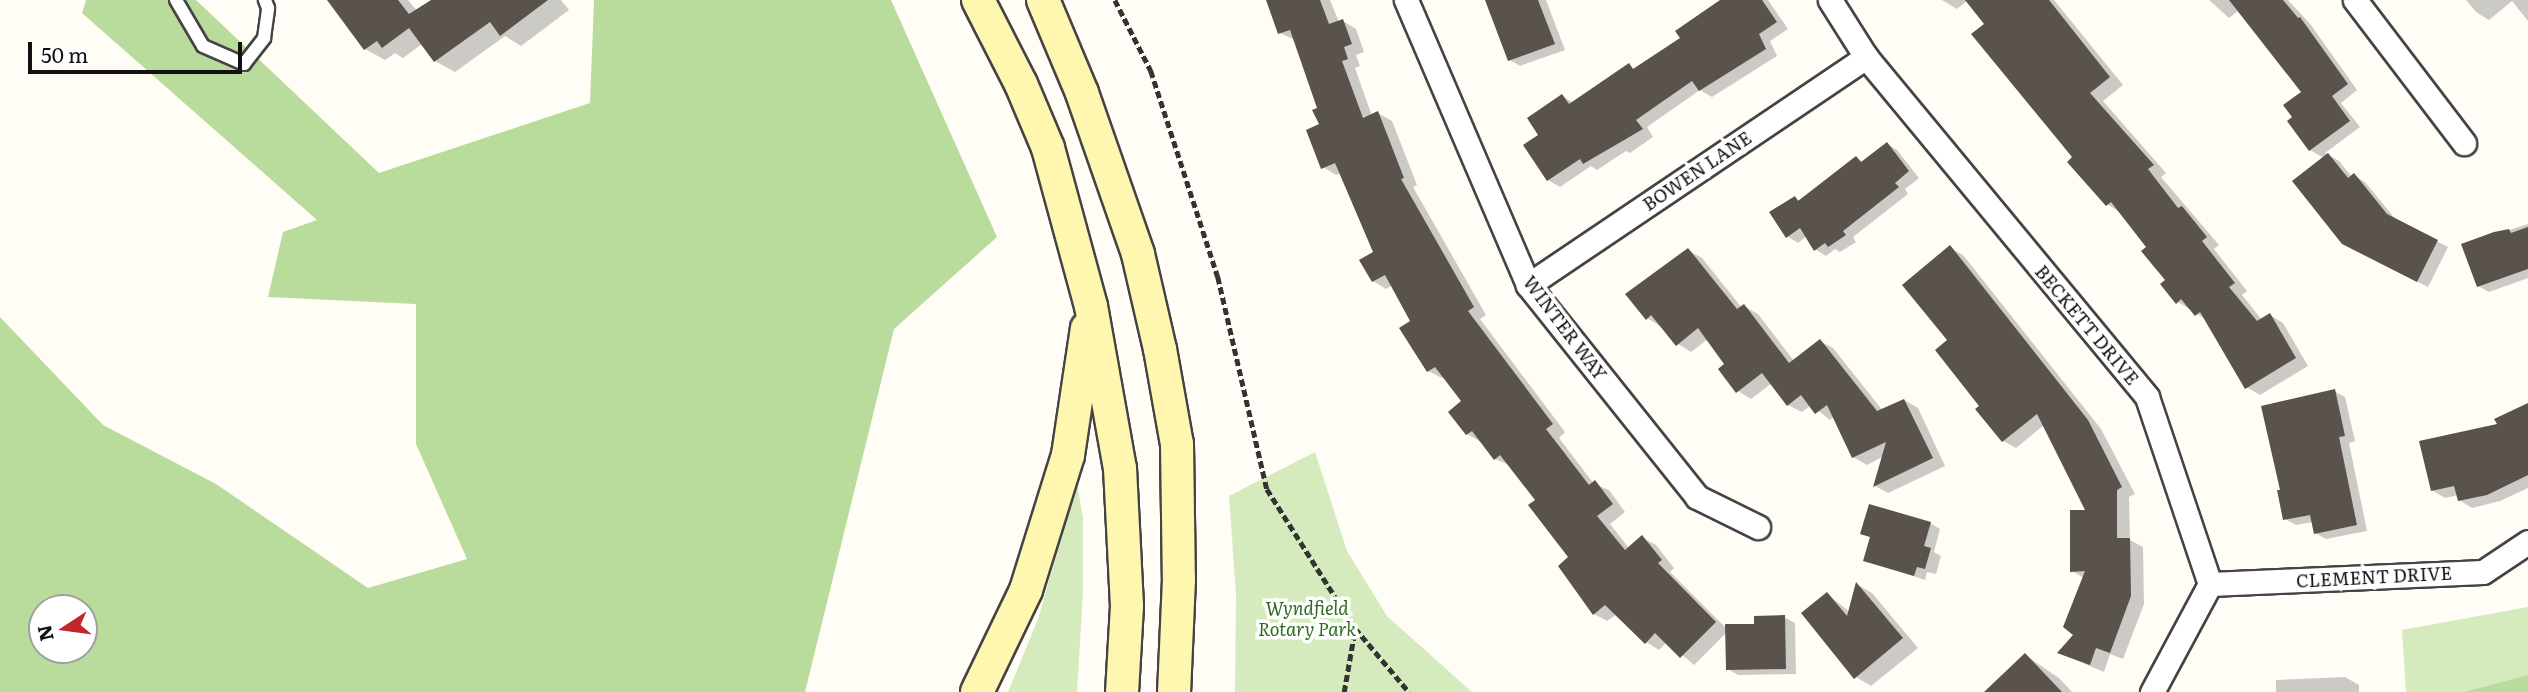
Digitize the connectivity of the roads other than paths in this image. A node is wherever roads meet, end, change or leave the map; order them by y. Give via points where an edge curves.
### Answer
1 (176, 0) edge
2 (265, 0) edge
3 (978, 0) edge
4 (1043, 0) edge
5 (1406, 0) edge
6 (1830, 0) edge
7 (2355, 0) edge
8 (1866, 57) junction
9 (2463, 142) dead end
10 (1528, 285) junction
11 (1091, 306) junction
12 (1758, 527) dead end
13 (2528, 542) edge
14 (2210, 584) junction
15 (977, 692) edge
16 (1122, 692) edge
17 (1174, 692) edge
18 (2152, 692) edge

1 - 2 lane via 203,46 244,64 264,38
3 - 11 main road via 1048,148
4 - 17 main road via 1082,93 1138,254 1160,349 1177,444 1180,579
5 - 10 street, WINTER WAY
6 - 8 street, BECKETT DRIVE
7 - 9 street
8 - 10 street, BOWEN LANE
8 - 14 street, BECKETT DRIVE via 2147,397
10 - 12 street, WINTER WAY via 1697,497
11 - 15 main road via 1068,455 1026,590
11 - 16 main road via 1120,468 1127,606
13 - 14 street, CLEMENT DRIVE via 2483,572
14 - 18 street

